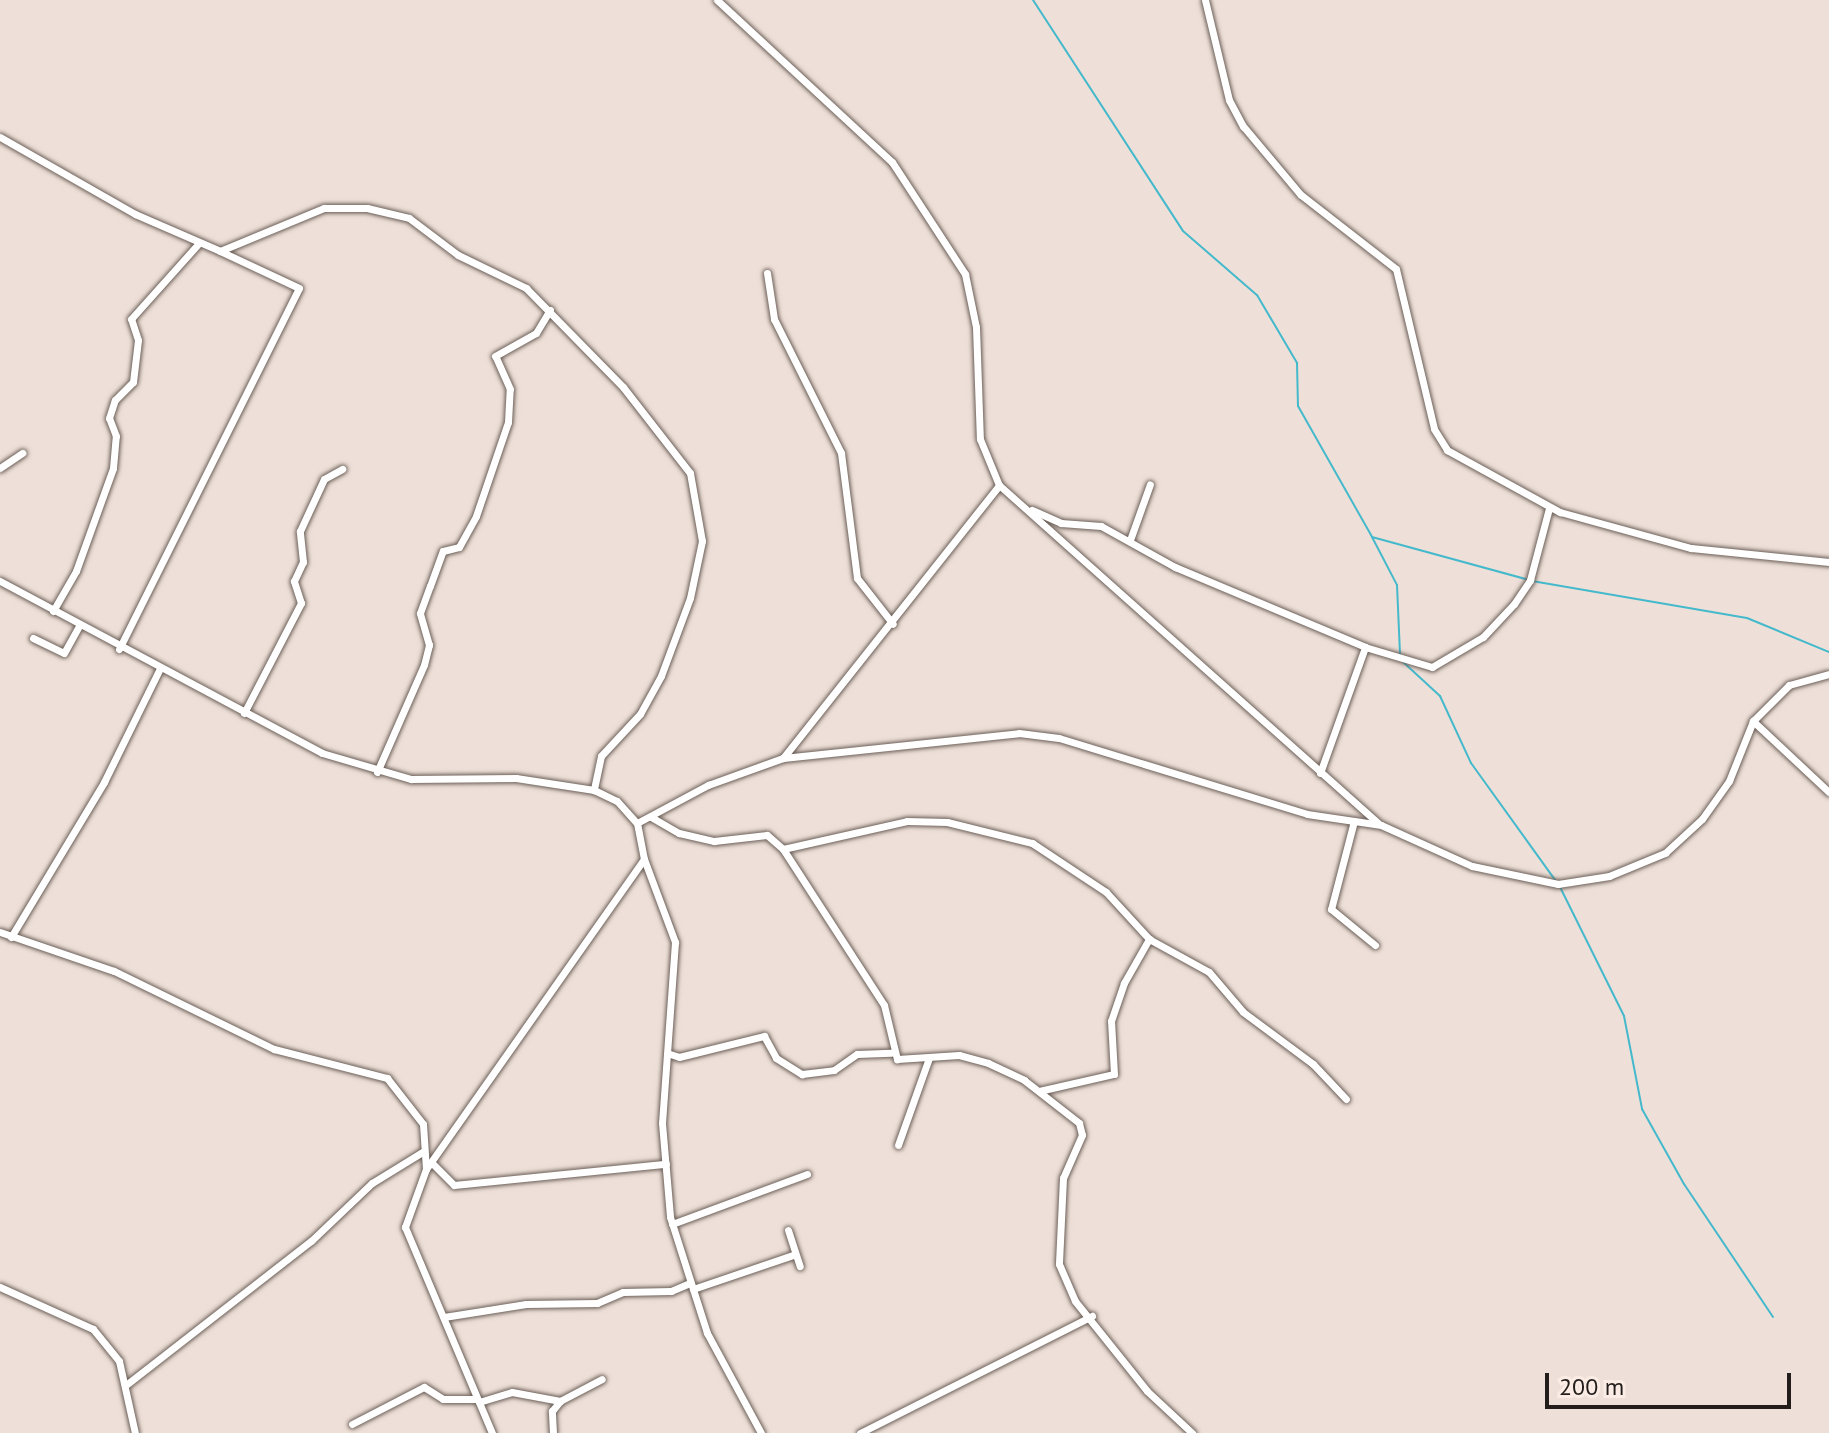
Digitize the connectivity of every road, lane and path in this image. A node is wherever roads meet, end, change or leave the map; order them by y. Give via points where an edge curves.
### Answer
1 (717, 0) edge
2 (1205, 0) edge
3 (0, 137) edge
4 (199, 243) junction
5 (218, 250) junction
6 (767, 273) dead end
7 (550, 310) junction
8 (22, 453) dead end
9 (0, 468) edge
10 (342, 469) dead end
11 (1150, 484) dead end
12 (1002, 487) junction
13 (1549, 508) junction
14 (1130, 540) junction
15 (1829, 562) edge
16 (0, 581) edge
17 (53, 611) junction
18 (893, 624) junction
19 (79, 626) junction
20 (33, 638) dead end
21 (1365, 647) junction
22 (119, 649) junction
23 (159, 670) junction
24 (1829, 674) edge
25 (244, 713) junction
26 (1753, 721) junction
27 (783, 758) junction
28 (377, 772) junction
29 (1320, 773) junction
30 (594, 790) junction
31 (1829, 792) edge
32 (651, 817) junction
33 (1354, 821) junction
34 (637, 823) junction
35 (1381, 825) junction
36 (783, 849) junction
37 (644, 859) junction
38 (0, 932) edge
39 (11, 937) junction
40 (1149, 939) junction
41 (1375, 945) dead end
42 (891, 1053) junction
43 (670, 1054) junction
44 (929, 1058) junction
45 (1039, 1091) junction
46 (1346, 1099) dead end
47 (898, 1145) dead end
48 (424, 1151) junction
49 (666, 1164) junction
50 (429, 1166) junction
51 (807, 1174) dead end
52 (672, 1224) junction
53 (788, 1230) dead end
54 (793, 1255) junction
55 (800, 1266) dead end
56 (692, 1286) junction
57 (0, 1287) edge
58 (1092, 1316) junction
59 (444, 1317) junction
60 (602, 1379) dead end
61 (127, 1384) junction
62 (478, 1401) junction
63 (560, 1401) junction
64 (352, 1424) dead end
65 (135, 1433) edge
66 (492, 1433) edge
67 (553, 1433) edge
68 (761, 1433) edge
69 (860, 1433) edge
70 (1192, 1433) edge

1 - 12 street via 892,162 965,274 976,327 980,439
2 - 13 street via 1229,100 1243,126 1301,195 1396,269 1434,429 1447,450
3 - 4 street
4 - 5 street
4 - 17 street via 131,319 137,349 133,382 115,400 109,418 116,436 113,468 76,571
5 - 7 street via 312,211 382,210 423,224 458,255 526,288
5 - 22 street via 299,288
6 - 18 street via 774,319 841,453 857,578
7 - 28 street via 536,333 495,356 510,389 508,422 476,516 459,547 443,551 420,613 429,645 424,665
7 - 30 street via 673,445 690,473 701,529 690,598 661,676 640,714 601,756
8 - 9 street
10 - 25 street via 324,479 300,531 303,562 294,581 301,603
11 - 14 street
12 - 14 street via 1061,523 1101,526
12 - 18 street
12 - 29 street
13 - 15 street via 1691,548
13 - 21 street via 1530,580 1475,643 1432,667
14 - 21 street via 1175,567
16 - 17 street
17 - 19 street
18 - 27 street
19 - 20 street via 64,653
19 - 22 street
21 - 29 street
22 - 23 street
23 - 25 street
23 - 39 street via 104,782
24 - 26 street via 1789,685
25 - 28 street via 322,753
26 - 31 street
26 - 35 street via 1729,781 1702,819 1665,853 1609,876 1558,884 1528,881 1427,850
27 - 32 street via 708,785
27 - 33 street via 1019,733 1059,738 1307,814
28 - 30 street via 411,779 516,778
29 - 35 street
30 - 34 street via 617,801
32 - 34 street
32 - 36 street via 671,830 714,841 767,835
33 - 35 street
33 - 41 street via 1331,909
34 - 37 street
36 - 40 street via 907,821 1007,834 1062,859 1106,892
36 - 42 street via 884,1005
37 - 43 street via 675,942
37 - 50 street
38 - 39 street
39 - 48 street via 114,971 274,1049 387,1078 423,1124
40 - 45 street via 1124,983 1111,1021 1114,1074
40 - 46 street via 1209,972 1255,1023 1313,1064
42 - 43 street via 857,1054 834,1070 802,1074 776,1058 764,1036 679,1057
42 - 44 street via 902,1061
43 - 49 street
44 - 45 street via 973,1058
44 - 47 street
45 - 58 street via 1082,1127 1063,1178 1059,1264 1075,1301
48 - 50 street
48 - 61 street via 372,1183 311,1241
49 - 50 street via 454,1185
49 - 52 street
50 - 59 street via 406,1240
51 - 52 street
52 - 56 street
53 - 54 street
54 - 55 street
54 - 56 street
56 - 59 street via 623,1292 597,1303 526,1304
56 - 68 street via 712,1343
57 - 61 street via 86,1322 119,1361
58 - 69 street
58 - 70 street via 1147,1391
59 - 62 street
60 - 63 street
61 - 65 street
62 - 63 street via 512,1392
62 - 64 street via 443,1399 424,1387
62 - 66 street
63 - 67 street via 552,1411

